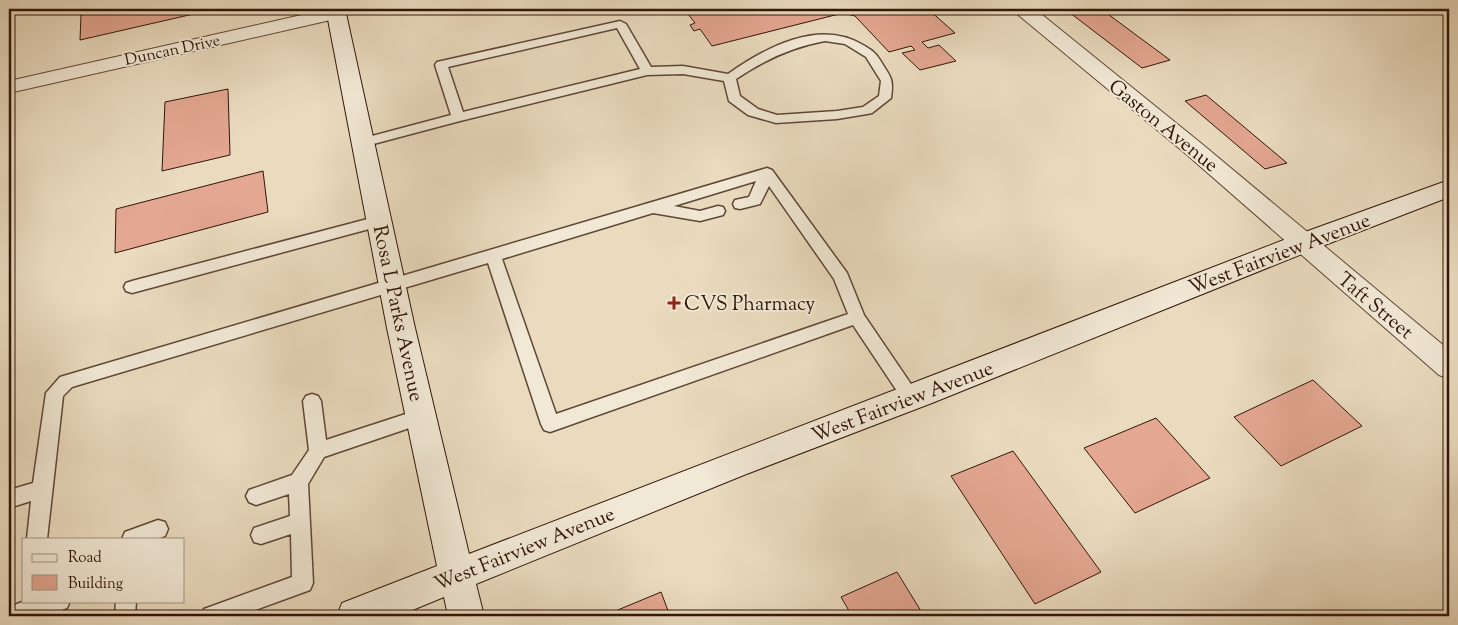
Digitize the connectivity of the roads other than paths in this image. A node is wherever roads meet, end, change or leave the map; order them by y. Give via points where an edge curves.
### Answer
1 (1023, 9) edge
2 (335, 11) edge
3 (647, 71) junction
4 (730, 78) junction
5 (9, 88) edge
6 (458, 117) junction
7 (362, 143) junction
8 (767, 174) junction
9 (1449, 188) edge
10 (740, 204) dead end
11 (651, 208) junction
12 (718, 211) dead end
13 (379, 221) junction
14 (1303, 243) junction
15 (492, 256) junction
16 (392, 286) junction
17 (132, 287) dead end
18 (857, 317) junction
19 (1449, 366) edge
20 (911, 398) junction
21 (312, 401) dead end
22 (421, 417) junction
23 (318, 451) junction
24 (298, 482) junction
25 (42, 489) junction
26 (256, 496) dead end
27 (9, 500) edge
28 (300, 522) junction
29 (158, 529) dead end
30 (261, 536) dead end
31 (37, 538) edge
32 (135, 538) edge
33 (456, 576) junction
34 (56, 602) edge
35 (126, 602) edge
36 (24, 611) edge
37 (125, 616) edge
38 (211, 616) edge
39 (355, 616) edge
40 (466, 616) edge

1 - 14 street, Gaston Avenue
2 - 5 street, Duncan Drive
2 - 7 street, Rosa L Parks Avenue
3 - 4 lane via 683,70
3 - 6 lane
3 - 6 lane via 620,24 441,65
4 - 4 lane via 734,98 753,112 776,118 867,110 885,98 887,81 871,55 848,40 825,37 797,42 756,60
6 - 7 lane
7 - 13 street, Rosa L Parks Avenue
8 - 10 lane via 754,200
8 - 11 lane
8 - 18 lane via 841,277
9 - 14 street, West Fairview Avenue
11 - 12 lane via 700,216
11 - 15 lane
13 - 16 street, Rosa L Parks Avenue
13 - 17 lane
14 - 19 street, Taft Street
14 - 20 street, West Fairview Avenue
15 - 16 lane
15 - 18 lane via 550,424
16 - 22 street, Rosa L Parks Avenue
16 - 25 lane via 66,382 55,393
18 - 20 lane
20 - 33 street, West Fairview Avenue via 733,464
21 - 23 lane
22 - 23 lane
22 - 33 street, Rosa L Parks Avenue
23 - 24 lane
24 - 26 lane
24 - 28 lane
25 - 27 lane
25 - 31 lane
28 - 30 lane
28 - 38 lane via 303,584
29 - 32 lane
33 - 39 street, West Fairview Avenue
33 - 40 street, Rosa L Parks Avenue
34 - 36 lane
35 - 37 lane

